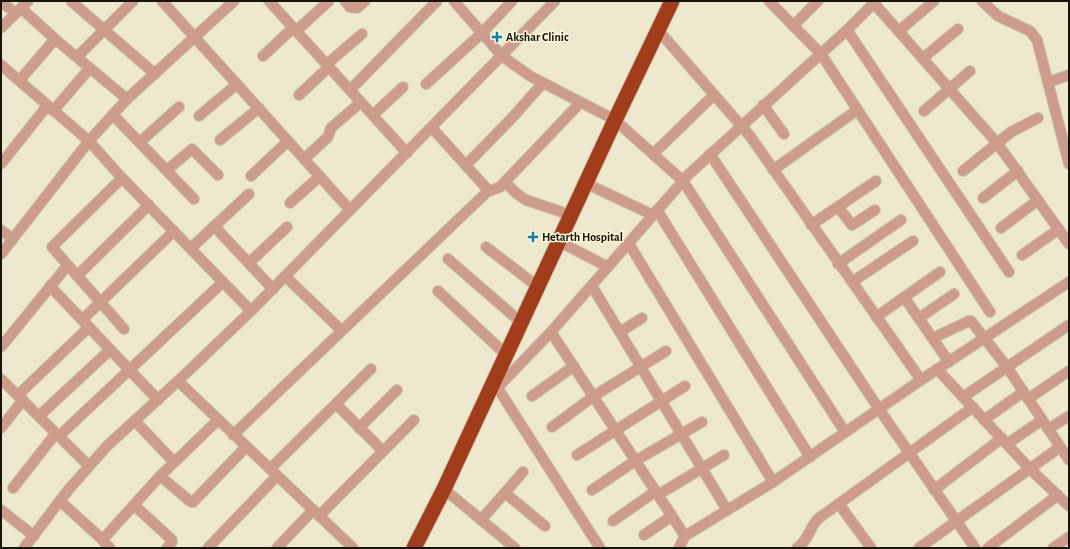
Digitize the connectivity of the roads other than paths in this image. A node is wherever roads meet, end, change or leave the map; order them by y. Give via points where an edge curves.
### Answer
1 (133, 1) edge
2 (162, 1) edge
3 (234, 1) edge
4 (269, 1) edge
5 (329, 1) edge
6 (345, 1) edge
7 (365, 1) edge
8 (437, 1) edge
9 (454, 1) edge
10 (512, 1) edge
11 (555, 1) edge
12 (664, 1) edge
13 (672, 1) edge
14 (769, 1) edge
15 (818, 1) edge
16 (934, 1) edge
17 (982, 1) edge
18 (1, 2) edge
19 (74, 2) edge
20 (874, 2) edge
21 (22, 7) edge
22 (794, 26) junction
23 (1, 28) edge
24 (958, 29) dead end
25 (104, 30) junction
26 (294, 30) junction
27 (658, 30) junction
28 (847, 30) junction
29 (899, 30) junction
30 (482, 33) junction
31 (362, 34) dead end
32 (196, 38) junction
33 (55, 39) junction
34 (821, 54) junction
35 (263, 56) dead end
36 (502, 56) junction
37 (77, 57) junction
38 (923, 58) junction
39 (328, 66) junction
40 (4, 68) edge
41 (90, 68) junction
42 (970, 71) dead end
43 (155, 74) junction
44 (1069, 75) edge
45 (1, 79) edge
46 (20, 80) junction
47 (1049, 82) junction
48 (543, 83) junction
49 (237, 84) junction
50 (426, 84) dead end
51 (403, 87) dead end
52 (949, 88) junction
53 (350, 90) junction
54 (299, 95) dead end
55 (714, 95) junction
56 (127, 99) junction
57 (361, 102) junction
58 (580, 103) junction
59 (763, 106) junction
60 (179, 108) dead end
61 (259, 108) junction
62 (50, 109) junction
63 (857, 110) junction
64 (924, 110) dead end
65 (113, 115) junction
66 (373, 115) junction
67 (199, 116) dead end
68 (1038, 118) dead end
69 (612, 119) junction
70 (741, 125) junction
71 (432, 128) junction
72 (784, 134) dead end
73 (220, 140) dead end
74 (288, 140) junction
75 (89, 141) junction
76 (140, 142) junction
77 (997, 143) junction
78 (407, 153) junction
79 (653, 154) junction
80 (710, 154) junction
81 (304, 159) junction
82 (1, 164) edge
83 (1069, 164) edge
84 (466, 165) junction
85 (167, 170) junction
86 (773, 170) junction
87 (963, 171) dead end
88 (1018, 171) junction
89 (218, 175) dead end
90 (251, 176) dead end
91 (320, 176) junction
92 (122, 178) junction
93 (683, 181) junction
94 (876, 181) dead end
95 (505, 182) junction
96 (585, 183) junction
97 (489, 191) junction
98 (249, 194) dead end
99 (194, 198) dead end
100 (983, 198) dead end
101 (1038, 200) junction
102 (290, 203) dead end
103 (149, 205) junction
104 (838, 207) junction
105 (350, 210) junction
106 (875, 210) dead end
107 (655, 213) junction
108 (568, 214) junction
109 (901, 220) dead end
110 (811, 225) junction
111 (214, 226) junction
112 (287, 227) dead end
113 (1001, 228) dead end
114 (1059, 229) junction
115 (1, 230) edge
116 (174, 231) junction
117 (13, 240) junction
118 (558, 241) junction
119 (913, 241) dead end
120 (629, 244) junction
121 (1069, 244) edge
122 (486, 247) dead end
123 (191, 248) junction
124 (1, 254) edge
125 (1022, 255) dead end
126 (448, 259) dead end
127 (249, 263) junction
128 (838, 264) junction
129 (67, 266) junction
130 (608, 267) junction
131 (940, 272) dead end
132 (1010, 272) dead end
133 (76, 276) junction
134 (286, 277) junction
135 (223, 282) junction
136 (852, 282) junction
137 (1069, 282) edge
138 (532, 283) junction
139 (50, 286) junction
140 (592, 286) junction
141 (273, 289) junction
142 (438, 291) dead end
143 (954, 294) dead end
144 (904, 297) junction
145 (100, 303) junction
146 (251, 310) junction
147 (990, 312) dead end
148 (876, 317) junction
149 (516, 318) junction
150 (642, 318) dead end
151 (919, 318) junction
152 (85, 323) junction
153 (1069, 324) edge
154 (124, 329) dead end
155 (341, 330) junction
156 (551, 332) junction
157 (620, 332) junction
158 (933, 338) junction
159 (985, 338) junction
160 (1, 347) edge
161 (500, 349) junction
162 (110, 350) junction
163 (666, 351) dead end
164 (949, 362) junction
165 (574, 366) junction
166 (640, 366) junction
167 (1007, 367) junction
168 (371, 369) dead end
169 (937, 369) junction
170 (130, 370) junction
171 (1069, 371) edge
172 (1, 379) edge
173 (921, 380) junction
174 (178, 381) junction
175 (495, 385) junction
176 (685, 386) dead end
177 (397, 390) dead end
178 (532, 396) dead end
179 (594, 396) junction
180 (1026, 396) junction
181 (963, 397) junction
182 (20, 398) junction
183 (158, 400) junction
184 (660, 400) junction
185 (336, 404) junction
186 (973, 407) junction
187 (879, 409) junction
188 (39, 416) junction
189 (1069, 416) edge
190 (218, 420) junction
191 (414, 420) dead end
192 (984, 420) junction
193 (1042, 420) junction
194 (134, 421) junction
195 (702, 422) dead end
196 (552, 427) dead end
197 (1, 428) edge
198 (359, 428) junction
199 (615, 429) junction
200 (1048, 429) junction
201 (845, 432) junction
202 (57, 434) junction
203 (681, 434) junction
204 (233, 435) junction
205 (1004, 441) junction
206 (246, 447) junction
207 (1060, 447) junction
208 (383, 451) junction
209 (909, 454) junction
210 (577, 455) dead end
211 (724, 455) dead end
212 (810, 456) junction
213 (1069, 460) edge
214 (635, 461) junction
215 (174, 462) junction
216 (89, 466) junction
217 (702, 468) junction
218 (1030, 469) junction
219 (523, 472) dead end
220 (274, 473) junction
221 (160, 476) junction
222 (773, 482) junction
223 (13, 488) dead end
224 (444, 489) junction
225 (592, 490) dead end
226 (934, 490) junction
227 (505, 493) junction
228 (657, 493) junction
229 (1058, 495) junction
230 (60, 502) junction
231 (839, 504) junction
232 (134, 505) junction
233 (1069, 506) edge
234 (1, 510) edge
235 (726, 510) junction
236 (316, 513) junction
237 (672, 516) junction
238 (481, 520) junction
239 (613, 521) dead end
240 (955, 522) junction
241 (545, 526) dead end
242 (34, 536) junction
243 (644, 536) dead end
244 (685, 536) junction
245 (1069, 537) edge
246 (107, 544) edge
247 (24, 548) edge
248 (167, 548) edge
249 (208, 548) edge
250 (277, 548) edge
251 (353, 548) edge
252 (406, 548) edge
253 (414, 548) edge
254 (515, 548) edge
255 (600, 548) edge
256 (679, 548) edge
257 (797, 548) edge
258 (871, 548) edge
259 (919, 548) edge
260 (975, 548) edge
261 (988, 548) edge
262 (1053, 548) edge

1 - 25 street
2 - 32 street
3 - 32 street
4 - 26 street
5 - 26 street
6 - 7 street via 350,7 357,8
8 - 53 street
9 - 30 street
10 - 30 street
11 - 36 street
12 - 69 highway
13 - 27 highway
14 - 22 street
15 - 22 street
16 - 29 street
17 - 47 street via 998,16 1034,35
18 - 21 street
19 - 25 street
20 - 28 street
20 - 29 street
21 - 23 street
21 - 33 street
22 - 34 street
24 - 38 street
25 - 37 street
25 - 43 street
26 - 35 street
26 - 39 street
27 - 55 street
27 - 69 highway
28 - 34 street
28 - 132 street
29 - 38 street
30 - 36 street
30 - 50 street
31 - 39 street
32 - 43 street
32 - 49 street
33 - 37 street
33 - 46 street
34 - 59 street
34 - 63 street
36 - 48 street
36 - 71 street
37 - 41 street
38 - 52 street
39 - 53 street
39 - 54 street
40 - 45 street
40 - 46 street
41 - 56 street
41 - 62 street
42 - 52 street
43 - 56 street
44 - 47 street
46 - 62 street
47 - 83 street
48 - 58 street
48 - 84 street via 512,119
49 - 61 street
49 - 67 street
51 - 66 street
52 - 64 street
52 - 77 street
53 - 57 street
55 - 70 street
55 - 79 street
56 - 65 street
57 - 66 street
57 - 81 street via 331,128 328,137
58 - 69 street
58 - 95 street
59 - 70 street
59 - 72 street
60 - 76 street
61 - 73 street
61 - 74 street
62 - 75 street
62 - 82 street
63 - 86 street
63 - 147 street
65 - 75 street
65 - 76 street
66 - 78 street
68 - 77 street via 1011,132
69 - 79 street
69 - 96 highway
69 - 108 highway
70 - 80 street
70 - 86 street
71 - 78 street
71 - 84 street
74 - 81 street
74 - 90 street
75 - 92 street
75 - 117 street
76 - 85 street
77 - 87 street
77 - 88 street
78 - 105 street
79 - 93 street
80 - 93 street
80 - 187 street
81 - 91 street
84 - 97 street
85 - 89 street via 192,148
85 - 99 street
86 - 110 street
88 - 100 street
88 - 101 street
91 - 102 street
91 - 105 street
92 - 103 street
92 - 129 street via 53,245 53,249
93 - 107 street
93 - 201 street
94 - 104 street
95 - 97 street
95 - 108 street via 526,200
96 - 107 street
96 - 108 highway
97 - 155 street
98 - 111 street
101 - 113 street
101 - 114 street
103 - 116 street
103 - 133 street
104 - 106 street via 852,225
104 - 110 street
105 - 134 street
107 - 120 street
107 - 212 street
108 - 118 highway
108 - 138 highway
109 - 128 street
110 - 128 street
111 - 123 street
111 - 127 street
112 - 127 street
114 - 121 street
114 - 125 street
115 - 117 street
116 - 123 street
116 - 145 street
117 - 124 street
118 - 130 street
118 - 175 highway
119 - 136 street
120 - 130 street
120 - 222 street
122 - 138 street
123 - 135 street
126 - 149 street
127 - 141 street
128 - 136 street
129 - 133 street
129 - 139 street
130 - 140 street
131 - 144 street
133 - 145 street
134 - 141 street
134 - 155 street
135 - 146 street
135 - 170 street
136 - 148 street
137 - 159 street
138 - 149 highway
139 - 152 street
139 - 160 street
140 - 156 street
140 - 157 street
141 - 146 street
142 - 161 street
143 - 151 street
144 - 148 street
144 - 151 street
145 - 152 street
145 - 154 street
146 - 174 street
148 - 173 street
149 - 161 highway
150 - 157 street
151 - 158 street
152 - 162 street
152 - 182 street
153 - 167 street
155 - 204 street
156 - 165 street
156 - 175 street
157 - 166 street
158 - 159 street via 969,321
158 - 164 street
159 - 164 street
159 - 167 street
161 - 252 highway via 421,521
162 - 170 street
162 - 188 street
163 - 166 street
164 - 169 street
165 - 178 street
165 - 179 street
166 - 179 street
166 - 184 street
167 - 180 street
167 - 181 street
168 - 185 street
169 - 173 street
169 - 181 street
170 - 183 street
170 - 202 street
171 - 180 street
172 - 182 street
173 - 187 street
174 - 183 street
174 - 190 street
175 - 224 highway
175 - 255 street
176 - 184 street
177 - 198 street
179 - 196 street
179 - 199 street
180 - 192 street
180 - 193 street
181 - 186 street
182 - 188 street
182 - 197 street
183 - 194 street
184 - 199 street
184 - 203 street
185 - 198 street
185 - 220 street
186 - 192 street
186 - 209 street
187 - 201 street
187 - 209 street
188 - 202 street
189 - 200 street
190 - 204 street
190 - 215 street
191 - 208 street
192 - 205 street
193 - 200 street
193 - 205 street
194 - 215 street
194 - 216 street
195 - 203 street
198 - 208 street
199 - 210 street
199 - 214 street
200 - 207 street
201 - 212 street
202 - 216 street
202 - 223 street
203 - 214 street
203 - 217 street
204 - 206 street
205 - 218 street
205 - 226 street
206 - 220 street
206 - 221 street via 193,502
207 - 213 street
207 - 218 street
208 - 236 street
209 - 226 street
209 - 231 street
211 - 217 street
212 - 222 street
214 - 225 street
214 - 228 street
215 - 221 street
216 - 230 street
217 - 228 street
217 - 235 street
218 - 229 street
218 - 240 street
219 - 227 street
220 - 236 street
220 - 249 street
221 - 232 street
222 - 235 street
224 - 238 street
224 - 253 highway
226 - 240 street
227 - 238 street
227 - 241 street
228 - 237 street
228 - 239 street
229 - 233 street
229 - 261 street
230 - 242 street
230 - 246 street
231 - 257 street via 816,520 806,541
231 - 258 street
232 - 246 street
232 - 248 street via 172,540
234 - 242 street
235 - 244 street
236 - 250 street
236 - 251 street
237 - 243 street
237 - 244 street
238 - 254 street
240 - 259 street
240 - 260 street
242 - 247 street
244 - 256 street
245 - 262 street

